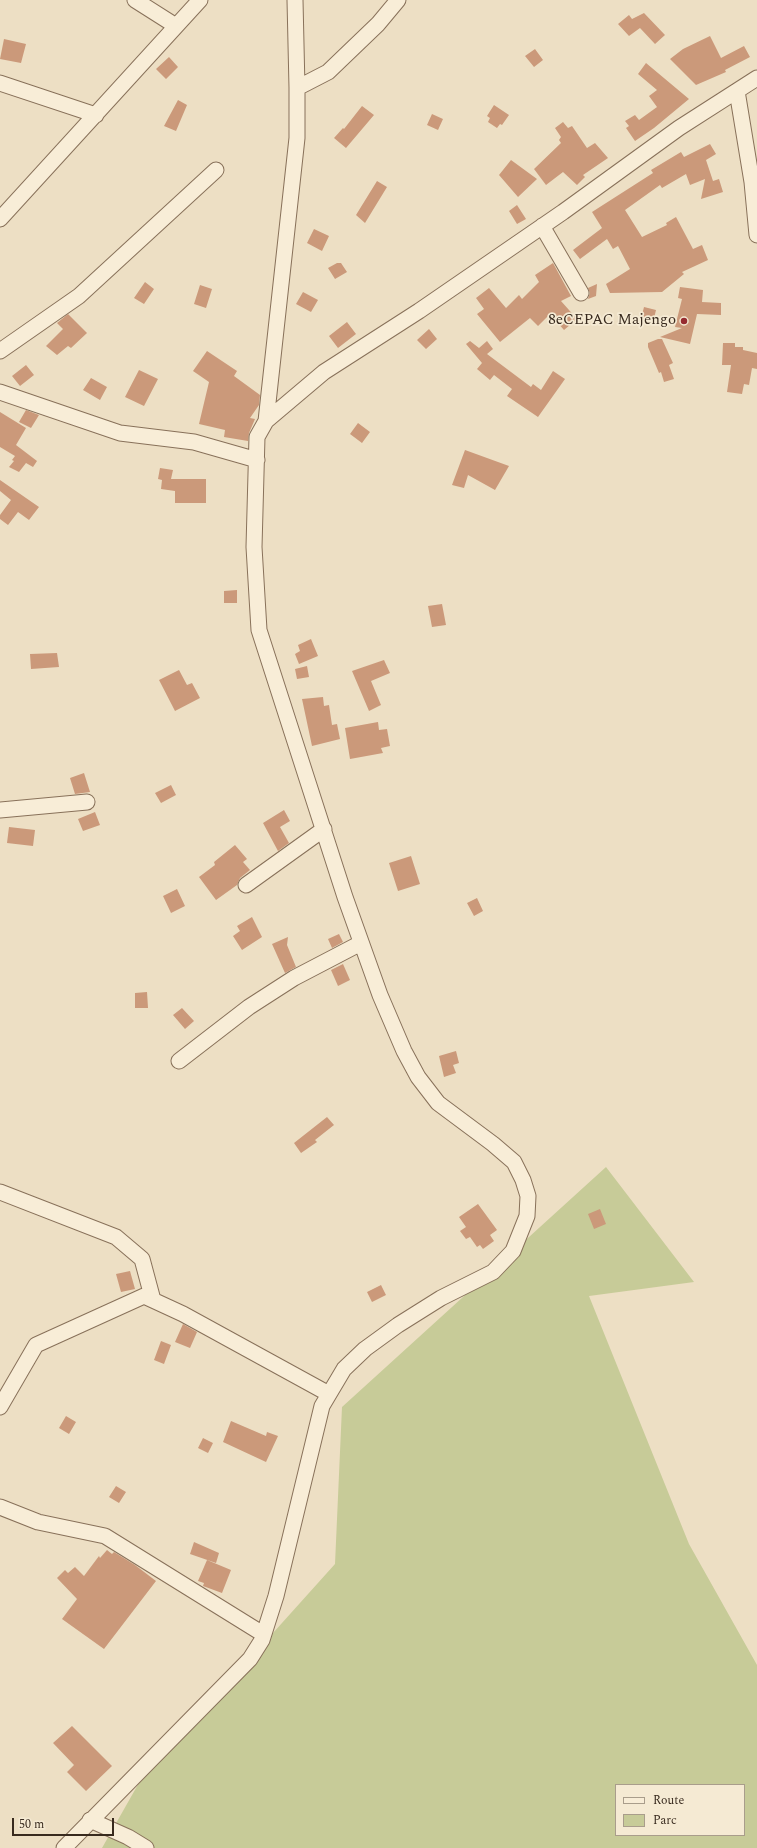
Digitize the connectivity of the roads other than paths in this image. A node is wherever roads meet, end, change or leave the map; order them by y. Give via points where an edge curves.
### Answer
1 (135, 0) edge
2 (200, 0) edge
3 (295, 0) edge
4 (398, 0) edge
5 (176, 26) junction
6 (757, 78) edge
7 (0, 83) edge
8 (298, 88) junction
9 (737, 91) junction
10 (96, 115) junction
11 (216, 170) dead end
12 (3, 213) edge
13 (542, 226) junction
14 (757, 235) edge
15 (581, 293) dead end
16 (0, 350) edge
17 (0, 392) edge
18 (266, 421) junction
19 (257, 460) junction
20 (87, 802) dead end
21 (0, 810) edge
22 (324, 829) junction
23 (246, 885) dead end
24 (361, 943) junction
25 (179, 1061) dead end
26 (0, 1192) edge
27 (153, 1300) junction
28 (329, 1394) junction
29 (0, 1407) edge
30 (0, 1507) edge
31 (263, 1634) junction
32 (90, 1820) junction
33 (64, 1848) edge
34 (146, 1848) edge

1 - 5 street
2 - 5 street
3 - 8 street
4 - 8 street via 378,24 328,72
5 - 10 street
6 - 9 street
7 - 10 street
8 - 18 street via 297,138
9 - 13 street via 678,128
9 - 14 street via 752,182
10 - 12 street
11 - 16 street via 79,296
13 - 15 street
13 - 18 street via 419,311 324,372
17 - 19 street via 120,433 194,442
18 - 19 street via 257,437
19 - 22 street via 254,547 259,630
20 - 21 street
22 - 23 street
22 - 24 street
24 - 25 street via 294,978 249,1006
24 - 28 street via 380,995 418,1077 438,1102 514,1162 528,1196 527,1216 513,1251 493,1272 441,1298 398,1324 344,1369
26 - 27 street via 116,1237 142,1259
27 - 28 street
27 - 29 street via 144,1296 36,1345
28 - 31 street via 322,1406 276,1596
30 - 31 street via 38,1522 105,1536
31 - 32 street via 250,1659
32 - 33 street
32 - 34 street

